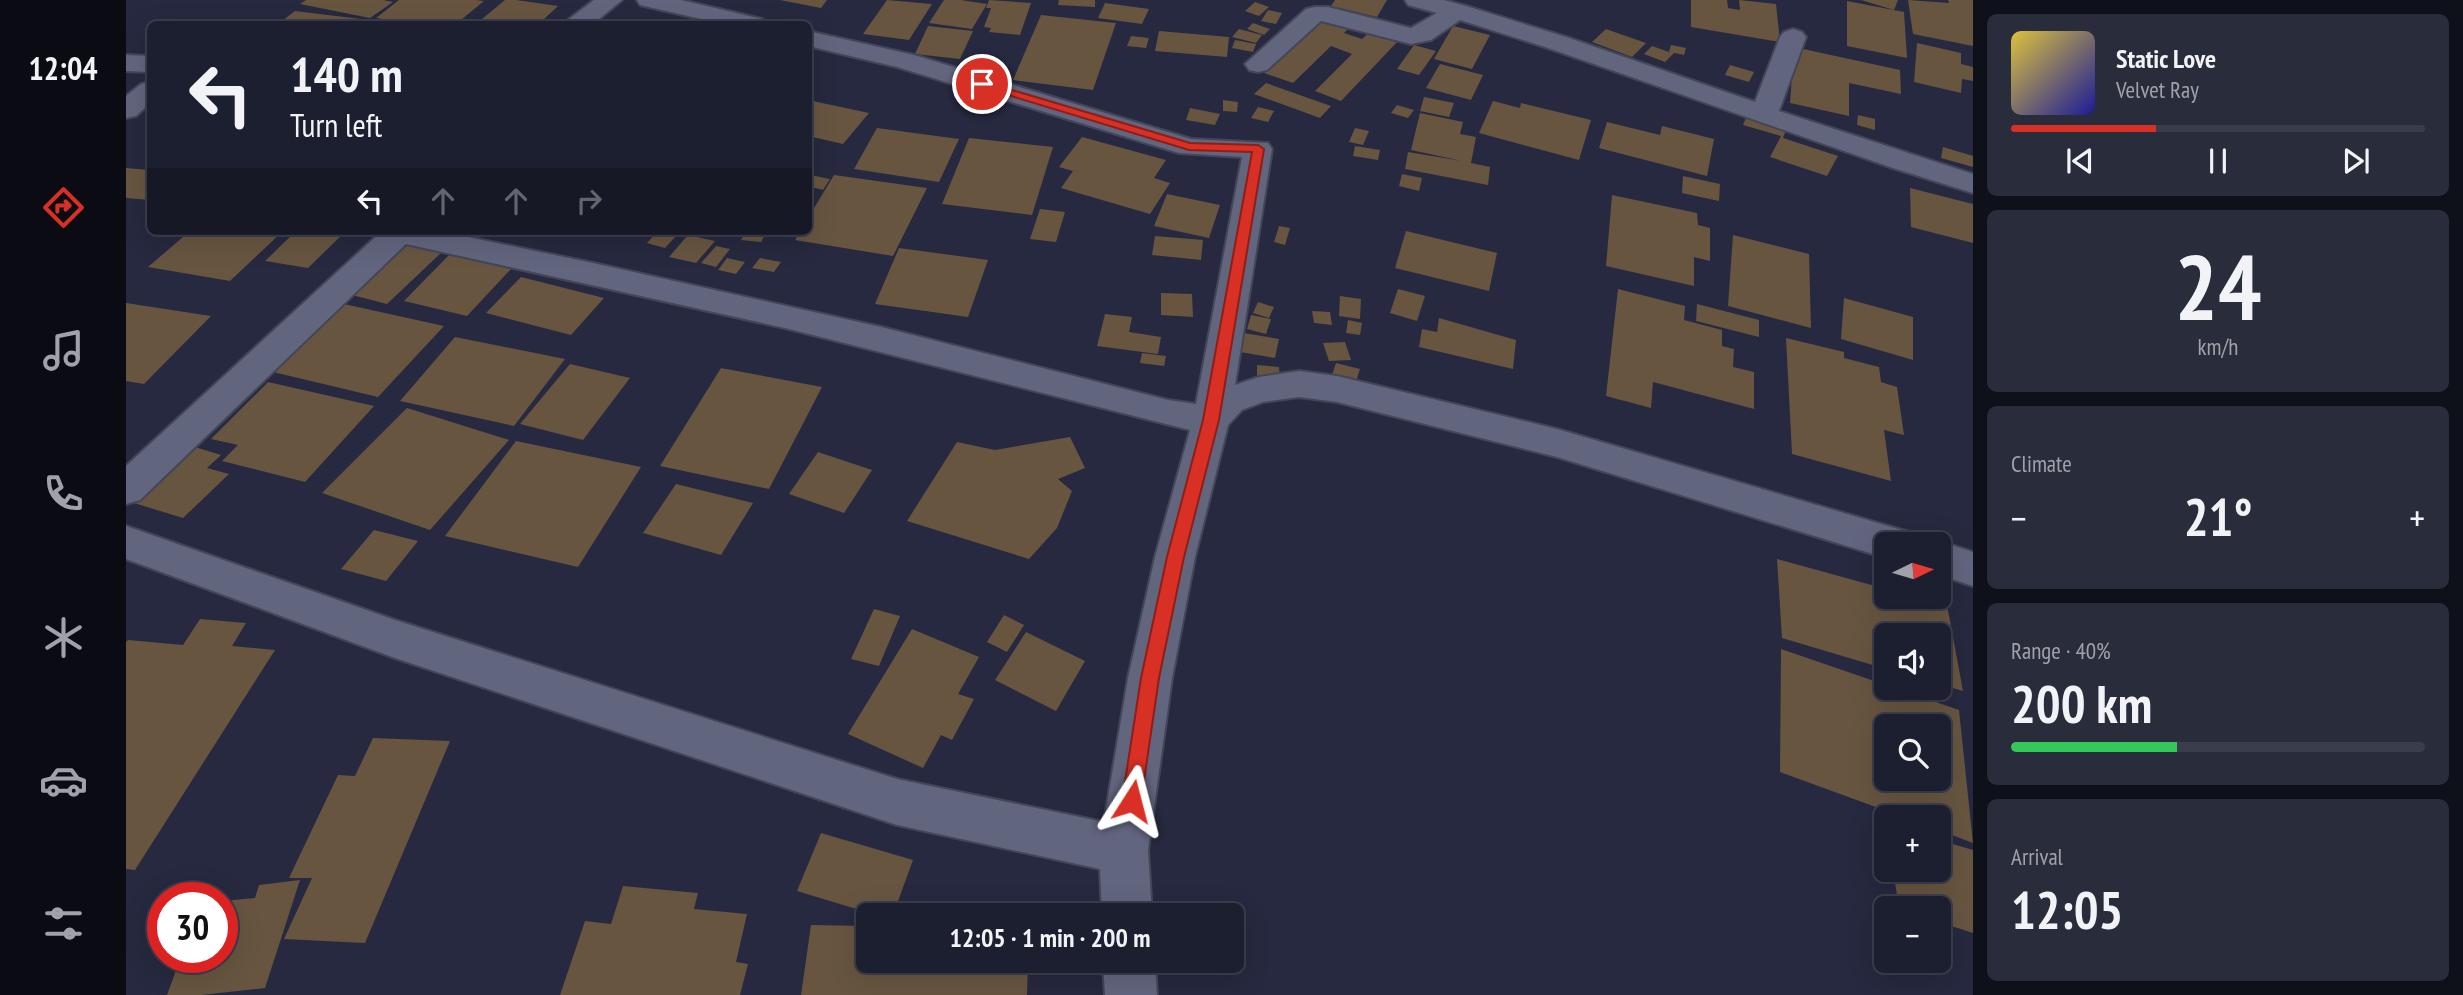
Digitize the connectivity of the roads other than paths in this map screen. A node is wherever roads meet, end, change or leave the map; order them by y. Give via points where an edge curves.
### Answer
1 (610, 0) edge
2 (649, 0) edge
3 (1417, 0) edge
4 (1457, 11) junction
5 (582, 21) edge
6 (740, 21) edge
7 (1793, 37) dead end
8 (812, 39) edge
9 (126, 63) edge
10 (147, 64) edge
11 (1258, 64) dead end
12 (147, 92) edge
13 (126, 110) edge
14 (1764, 116) junction
15 (1973, 184) edge
16 (397, 235) edge
17 (414, 235) edge
18 (1211, 420) junction
19 (126, 489) edge
20 (1874, 538) edge
21 (126, 542) edge
22 (1951, 562) edge
23 (1973, 569) edge
24 (1124, 850) junction
25 (1126, 903) edge
26 (1130, 973) edge
27 (1131, 995) edge

1 - 5 street
2 - 6 street
3 - 4 street
4 - 11 street via 1422,35 1410,36 1315,14
4 - 14 street
7 - 14 street
8 - 18 street via 905,61 1189,147 1258,149
9 - 10 street
12 - 13 street
14 - 15 street
16 - 19 street
17 - 18 street via 901,342 1168,413
18 - 20 street via 1229,401 1259,390 1299,384 1337,389 1558,443
18 - 24 street via 1175,557 1150,678
21 - 24 street via 395,639 883,798
22 - 23 street
24 - 25 street
26 - 27 street

